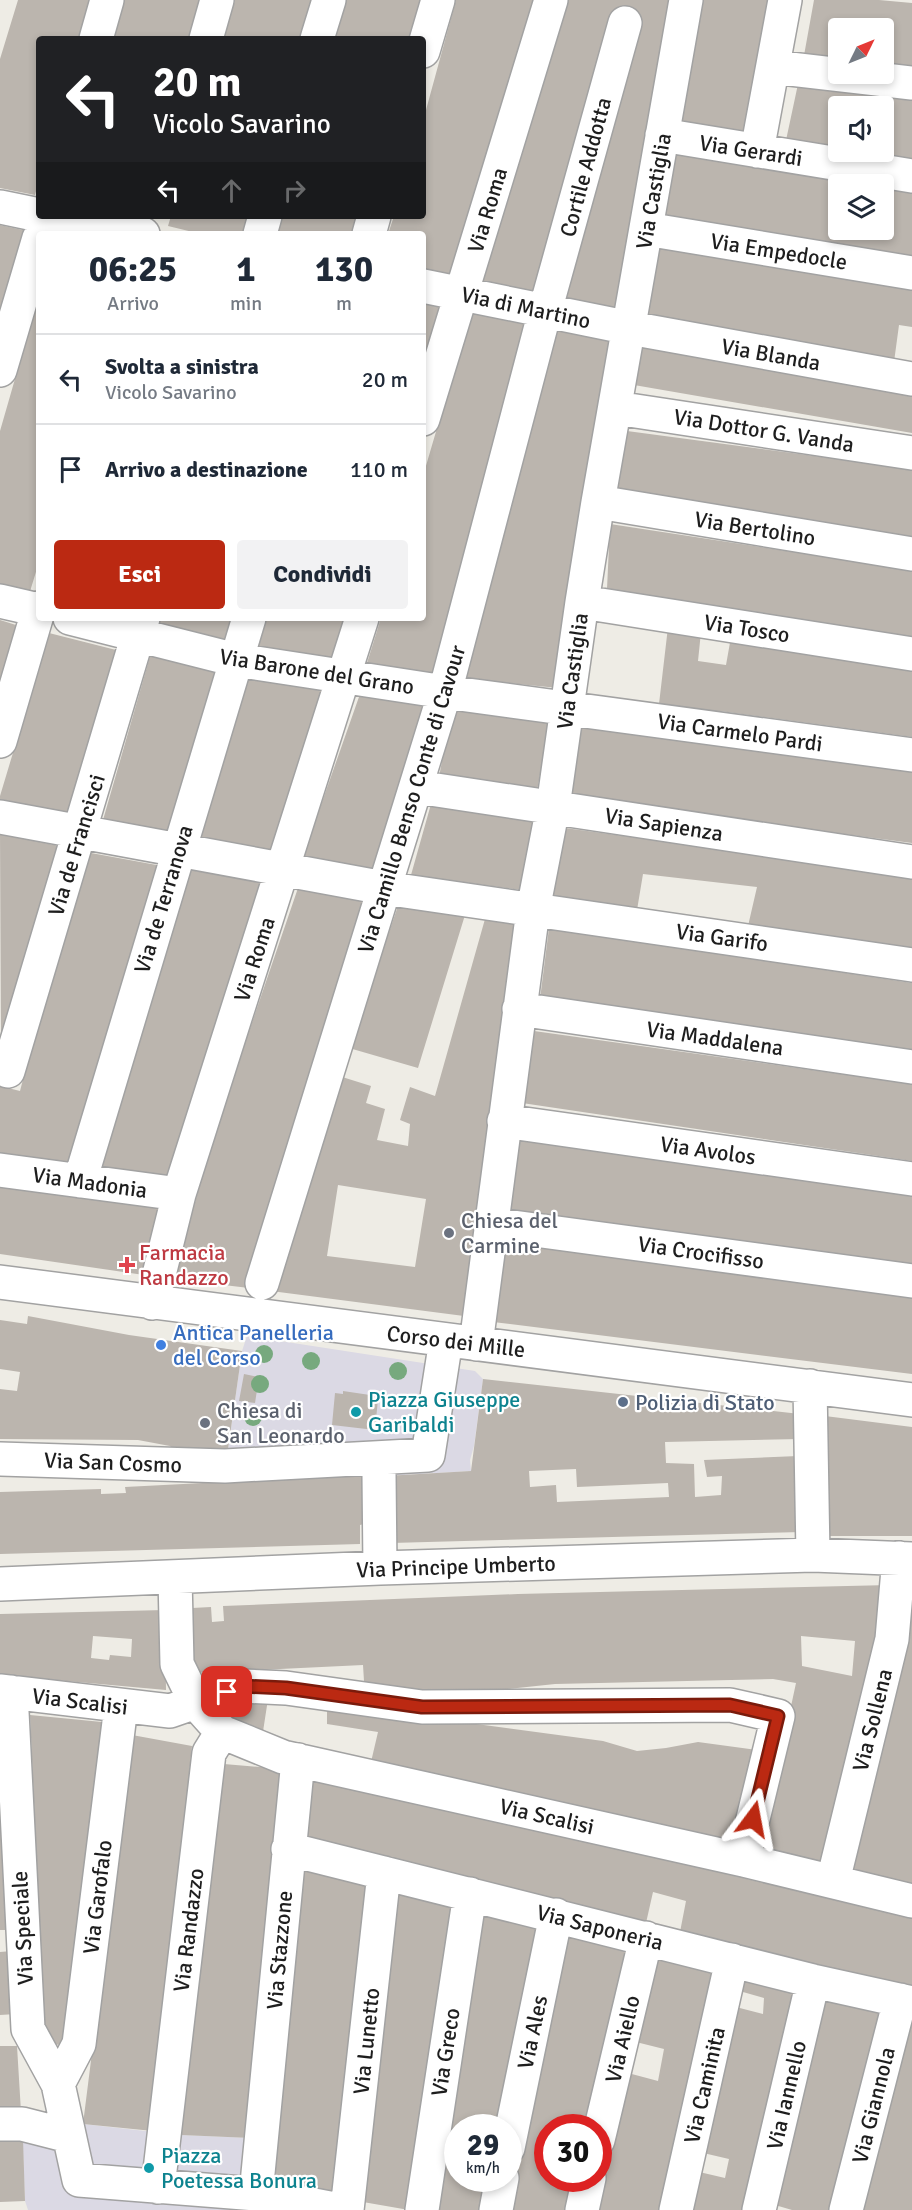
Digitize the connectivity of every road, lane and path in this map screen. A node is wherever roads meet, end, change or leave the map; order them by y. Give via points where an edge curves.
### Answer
1 (107, 0) edge
2 (218, 0) edge
3 (329, 0) edge
4 (438, 0) edge
5 (551, 0) edge
6 (686, 0) edge
7 (785, 0) edge
8 (625, 23) dead end
9 (97, 36) edge
10 (207, 36) edge
11 (318, 36) edge
12 (426, 41) edge
13 (773, 67) junction
14 (912, 83) edge
15 (662, 135) junction
16 (757, 151) junction
17 (912, 176) edge
18 (0, 207) edge
19 (36, 214) edge
20 (62, 219) edge
21 (646, 229) junction
22 (127, 231) edge
23 (36, 248) edge
24 (912, 273) edge
25 (426, 287) edge
26 (462, 293) junction
27 (545, 311) junction
28 (630, 328) junction
29 (0, 370) edge
30 (912, 379) edge
31 (616, 408) junction
32 (426, 409) edge
33 (912, 453) edge
34 (598, 502) junction
35 (912, 554) edge
36 (0, 601) edge
37 (582, 602) junction
38 (36, 608) edge
39 (36, 619) edge
40 (97, 621) edge
41 (248, 621) edge
42 (361, 621) edge
43 (141, 626) edge
44 (912, 654) edge
45 (236, 660) junction
46 (344, 677) junction
47 (445, 692) junction
48 (567, 709) junction
49 (0, 741) edge
50 (912, 755) edge
51 (417, 787) junction
52 (553, 807) junction
53 (0, 817) edge
54 (80, 832) junction
55 (178, 850) junction
56 (912, 862) edge
57 (282, 869) junction
58 (384, 888) junction
59 (533, 910) junction
60 (912, 964) edge
61 (519, 1009) junction
62 (912, 1067) edge
63 (8, 1071) dead end
64 (504, 1121) junction
65 (0, 1170) edge
66 (912, 1179) edge
67 (80, 1180) junction
68 (179, 1194) junction
69 (491, 1224) junction
70 (912, 1281) edge
71 (0, 1282) edge
72 (262, 1283) dead end
73 (152, 1303) junction
74 (461, 1342) junction
75 (810, 1386) junction
76 (912, 1400) edge
77 (0, 1459) edge
78 (376, 1459) junction
79 (813, 1555) junction
80 (906, 1558) edge
81 (380, 1568) junction
82 (176, 1577) junction
83 (0, 1584) edge
84 (5, 1692) edge
85 (196, 1703) junction
86 (121, 1706) junction
87 (222, 1732) junction
88 (298, 1760) junction
89 (288, 1850) junction
90 (743, 1860) junction
91 (384, 1873) junction
92 (833, 1881) junction
93 (470, 1894) junction
94 (912, 1901) edge
95 (556, 1916) junction
96 (646, 1938) junction
97 (11, 1939) edge
98 (732, 1960) junction
99 (813, 1981) junction
100 (906, 2001) edge
101 (14, 2029) edge
102 (58, 2084) junction
103 (515, 2114) edge
104 (604, 2114) edge
105 (11, 2124) edge
106 (69, 2136) junction
107 (158, 2187) junction
108 (499, 2192) edge
109 (586, 2192) edge
110 (256, 2194) junction
111 (340, 2210) edge
112 (347, 2210) edge
113 (422, 2210) edge
114 (496, 2210) edge
115 (582, 2210) edge
116 (676, 2210) edge
117 (759, 2210) edge
118 (846, 2210) edge

1 - 9 street
2 - 10 street
3 - 11 street
4 - 12 street
5 - 26 street, Via Roma
6 - 15 street, Via Castiglia
7 - 13 street
8 - 27 street, Cortile Addotta
13 - 14 street
13 - 16 street
15 - 16 street, Via Gerardi
15 - 21 street, Via Castiglia
16 - 17 street, Via Gerardi
18 - 19 street
20 - 22 street
21 - 24 street, Via Empedocle
21 - 28 street, Via Castiglia
23 - 29 street
25 - 26 street, Via di Martino
26 - 27 street, Via di Martino
26 - 32 street, Via Roma
27 - 28 street, Via di Martino
27 - 47 street, Via Camillo Benso Conte di Cavour
28 - 30 street, Via Blanda
28 - 31 street, Via Castiglia
31 - 33 street, Via Dottor G. Vanda
31 - 34 street, Via Castiglia
34 - 35 street, Via Bertolino
34 - 37 street, Via Castiglia
36 - 38 street
37 - 44 street, Via Tosco
37 - 48 street, Via Castiglia
39 - 49 street
40 - 43 street, Via Barone del Grano
41 - 45 street, Via de Terranova
42 - 46 street, Via Roma
43 - 45 street, Via Barone del Grano
43 - 54 street, Via de Francisci
45 - 46 street, Via Barone del Grano
45 - 55 street, Via de Terranova
46 - 47 street, Via Barone del Grano
46 - 57 street, Via Roma
47 - 48 street, Via Barone del Grano
47 - 51 street, Via Camillo Benso Conte di Cavour
48 - 50 street, Via Carmelo Pardi
48 - 52 street, Via Castiglia
51 - 52 street, Via Sapienza
51 - 58 street, Via Camillo Benso Conte di Cavour
52 - 56 street, Via Sapienza
52 - 59 street, Via Castiglia
53 - 54 street, Via Garifo
54 - 55 street, Via Garifo
54 - 63 street, Via de Francisci
55 - 57 street, Via Garifo
55 - 67 street, Via de Terranova
57 - 58 street, Via Garifo
57 - 68 street, Via Roma
58 - 59 street, Via Garifo
58 - 72 street, Via Camillo Benso Conte di Cavour
59 - 60 street, Via Garifo
59 - 61 street, Via Castiglia
61 - 62 street, Via Maddalena
61 - 64 street, Via Castiglia
64 - 66 street, Via Avolos
64 - 69 street, Via Castiglia
65 - 67 street, Via Madonia
67 - 68 street, Via Madonia
68 - 73 street, Via Roma
69 - 70 street, Via Crocifisso
69 - 74 street, Via Castiglia
71 - 73 street, Corso dei Mille
73 - 74 street, Corso dei Mille
74 - 75 street, Corso dei Mille
74 - 78 street, Via Castiglia via 428,1455
75 - 76 street, Corso dei Mille
75 - 79 street
77 - 78 street, Via San Cosmo via 225,1466
78 - 81 street
79 - 80 street, Via Principe Umberto
79 - 81 street, Via Principe Umberto
80 - 92 street, Via Sollena via 892,1639
81 - 82 street, Via Principe Umberto
82 - 83 street, Via Principe Umberto
82 - 85 street, Via Scalisi via 177,1664
84 - 86 street, Via Scalisi
84 - 97 street, Via Speciale
85 - 86 street, Via Scalisi via 170,1711
85 - 87 street, Via Scalisi
85 - 90 street via 242,1686 286,1688 422,1707 730,1705 778,1716
86 - 102 street, Via Garofalo via 79,2044
87 - 88 street, Via Scalisi
87 - 107 street, Via Randazzo via 209,1753
88 - 89 street, Via Stazzone
88 - 90 street, Via Scalisi
89 - 91 street, Via Saponeria
89 - 110 street, Via Stazzone
90 - 92 street, Via Scalisi
91 - 93 street, Via Saponeria
91 - 112 street, Via Lunetto
92 - 94 street, Via Scalisi
93 - 95 street, Via Saponeria
93 - 113 street, Via Greco
95 - 96 street, Via Saponeria
95 - 103 street, Via Ales
96 - 98 street, Via Saponeria
96 - 104 street, Via Aiello
97 - 101 street, Via Speciale
98 - 99 street, Via Saponeria
98 - 116 street, Via Caminita
99 - 100 street, Via Saponeria
99 - 117 street, Via Iannello
100 - 118 street, Via Giannola
101 - 102 street, Via Speciale
102 - 106 street
105 - 106 street
106 - 107 street via 79,2181
107 - 110 street
108 - 114 street
109 - 115 street
110 - 111 street

